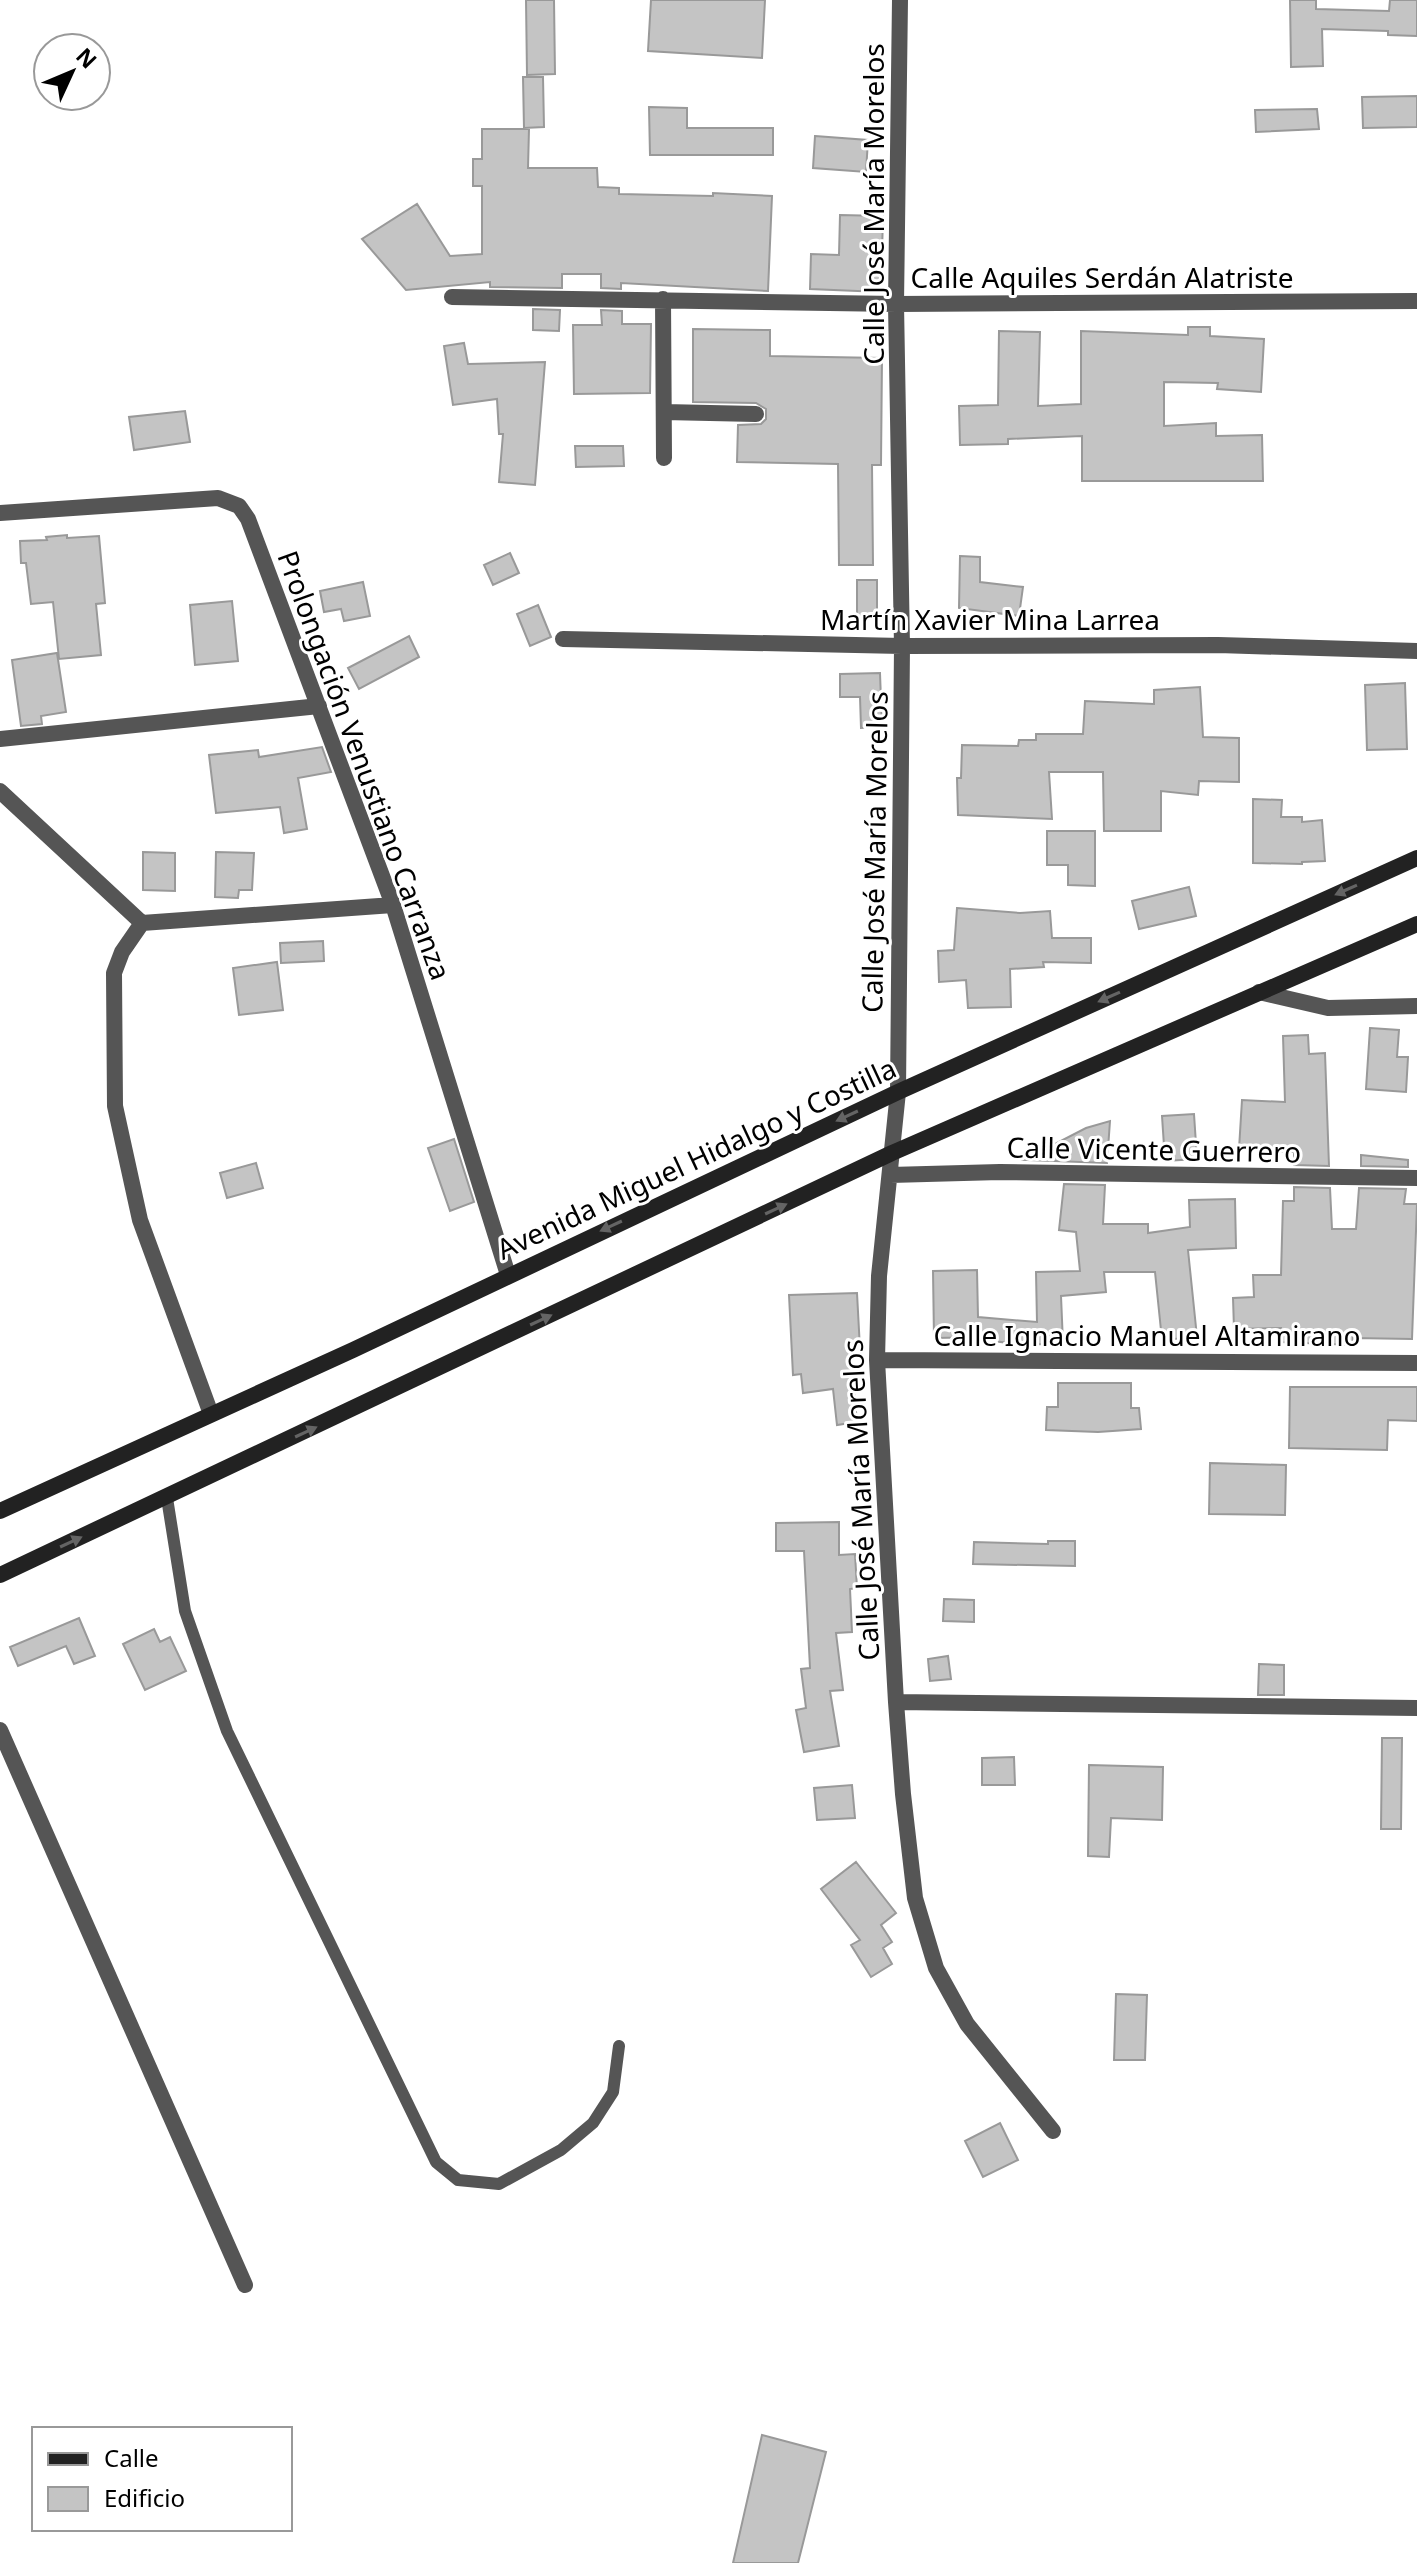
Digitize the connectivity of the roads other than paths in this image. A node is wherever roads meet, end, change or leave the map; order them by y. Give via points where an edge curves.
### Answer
1 (900, 0) edge
2 (452, 297) dead end
3 (663, 299) junction
4 (1417, 301) edge
5 (896, 304) junction
6 (664, 412) junction
7 (756, 414) dead end
8 (664, 458) dead end
9 (0, 513) edge
10 (563, 639) dead end
11 (902, 646) junction
12 (1417, 651) edge
13 (319, 706) junction
14 (0, 739) edge
15 (0, 791) edge
16 (1417, 858) edge
17 (393, 905) junction
18 (142, 923) junction
19 (1417, 924) edge
20 (1259, 992) junction
21 (1417, 1006) edge
22 (898, 1092) junction
23 (892, 1153) junction
24 (890, 1175) junction
25 (1417, 1178) edge
26 (508, 1275) junction
27 (877, 1360) junction
28 (1417, 1363) edge
29 (211, 1414) junction
30 (167, 1498) junction
31 (0, 1511) edge
32 (0, 1575) edge
33 (896, 1702) junction
34 (1417, 1708) edge
35 (0, 1730) edge
36 (619, 2046) dead end
37 (1053, 2131) dead end
38 (245, 2285) dead end

1 - 5 street, Calle José María Morelos
2 - 3 street, Calle Aquiles Serdán Alatriste
3 - 5 street, Calle Aquiles Serdán Alatriste
3 - 6 street
4 - 5 street, Calle Aquiles Serdán Alatriste
5 - 11 street, Calle José María Morelos
6 - 7 street
6 - 8 street
9 - 13 street, Prolongación Venustiano Carranza via 218,498 239,506
10 - 11 street, Martín Xavier Mina Larrea
11 - 12 street, Martín Xavier Mina Larrea via 1218,645
11 - 22 street, Calle José María Morelos
13 - 14 street
13 - 17 street, Prolongación Venustiano Carranza
15 - 18 street
16 -> 22 main road, Avenida Miguel Hidalgo y Costilla
17 - 18 street
17 - 26 street, Prolongación Venustiano Carranza
18 - 29 street via 114,973 115,1106 140,1220
19 - 20 main road
20 - 21 street via 1328,1008
20 - 23 main road
22 - 23 street, Calle José María Morelos
22 -> 26 main road, Avenida Miguel Hidalgo y Costilla
23 - 24 street, Calle José María Morelos
30 -> 23 main road
24 - 25 street, Calle Vicente Guerrero
24 - 27 street, Calle José María Morelos
26 - 29 main road, Avenida Miguel Hidalgo y Costilla
27 - 28 street, Calle Ignacio Manuel Altamirano
27 - 33 street, Calle José María Morelos
29 - 31 main road, Avenida Miguel Hidalgo y Costilla
32 -> 30 main road
30 - 36 lane via 185,1611 227,1731 436,2162 458,2180 499,2184 561,2150 593,2123 613,2092
33 - 34 street
33 - 37 street, Calle José María Morelos via 915,1898 936,1968 967,2024
35 - 38 street

